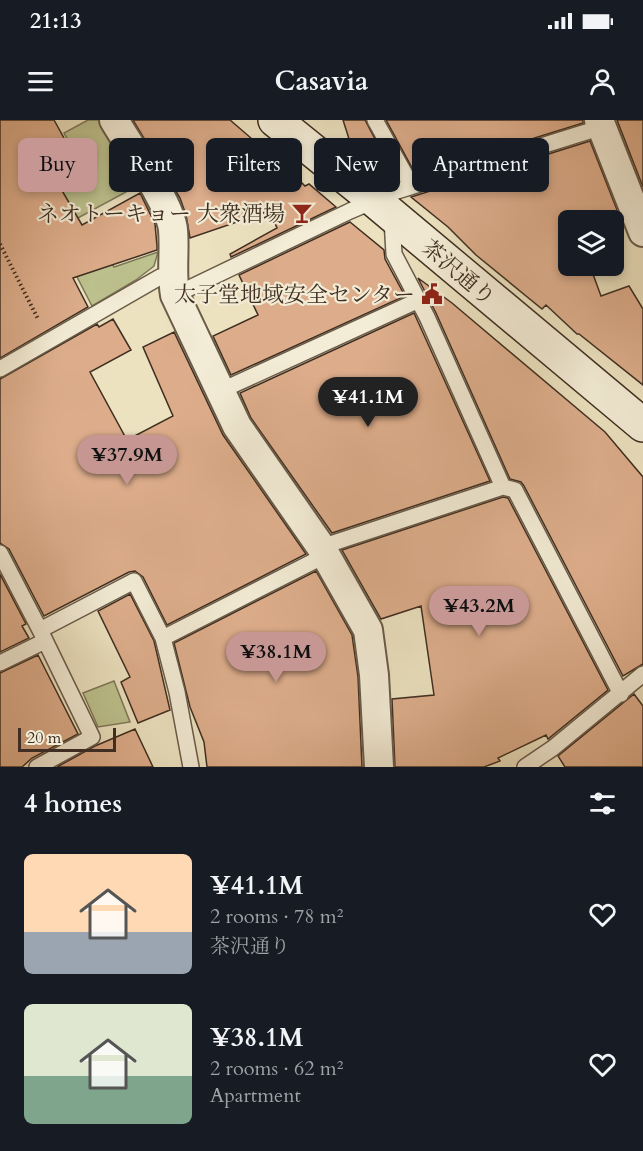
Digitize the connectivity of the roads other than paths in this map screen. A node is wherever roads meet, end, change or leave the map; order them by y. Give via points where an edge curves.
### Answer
1 (114, 120) edge
2 (274, 120) edge
3 (375, 120) edge
4 (600, 124) edge
5 (411, 185) junction
6 (383, 207) junction
7 (643, 232) edge
8 (173, 286) junction
9 (418, 300) junction
10 (0, 369) edge
11 (220, 391) junction
12 (643, 425) edge
13 (503, 487) junction
14 (324, 551) junction
15 (0, 554) edge
16 (42, 635) junction
17 (163, 638) junction
18 (0, 663) edge
19 (643, 674) edge
20 (621, 694) junction
21 (37, 767) edge
22 (190, 767) edge
23 (379, 767) edge
24 (525, 767) edge

1 - 8 street via 168,210 173,229
2 - 6 street, 茶沢通り
3 - 5 lane
4 - 5 lane
4 - 7 street
5 - 6 lane
6 - 8 lane
6 - 9 lane via 394,254
6 - 12 street, 茶沢通り
8 - 10 lane via 160,277
8 - 11 street
9 - 11 lane
9 - 13 lane
11 - 14 street via 237,426
13 - 14 lane
13 - 20 lane via 516,490
14 - 17 lane
14 - 23 street via 368,630
15 - 16 lane
16 - 17 lane via 134,581
16 - 18 lane
16 - 21 lane via 92,737
17 - 22 lane
19 - 20 lane
20 - 24 lane

